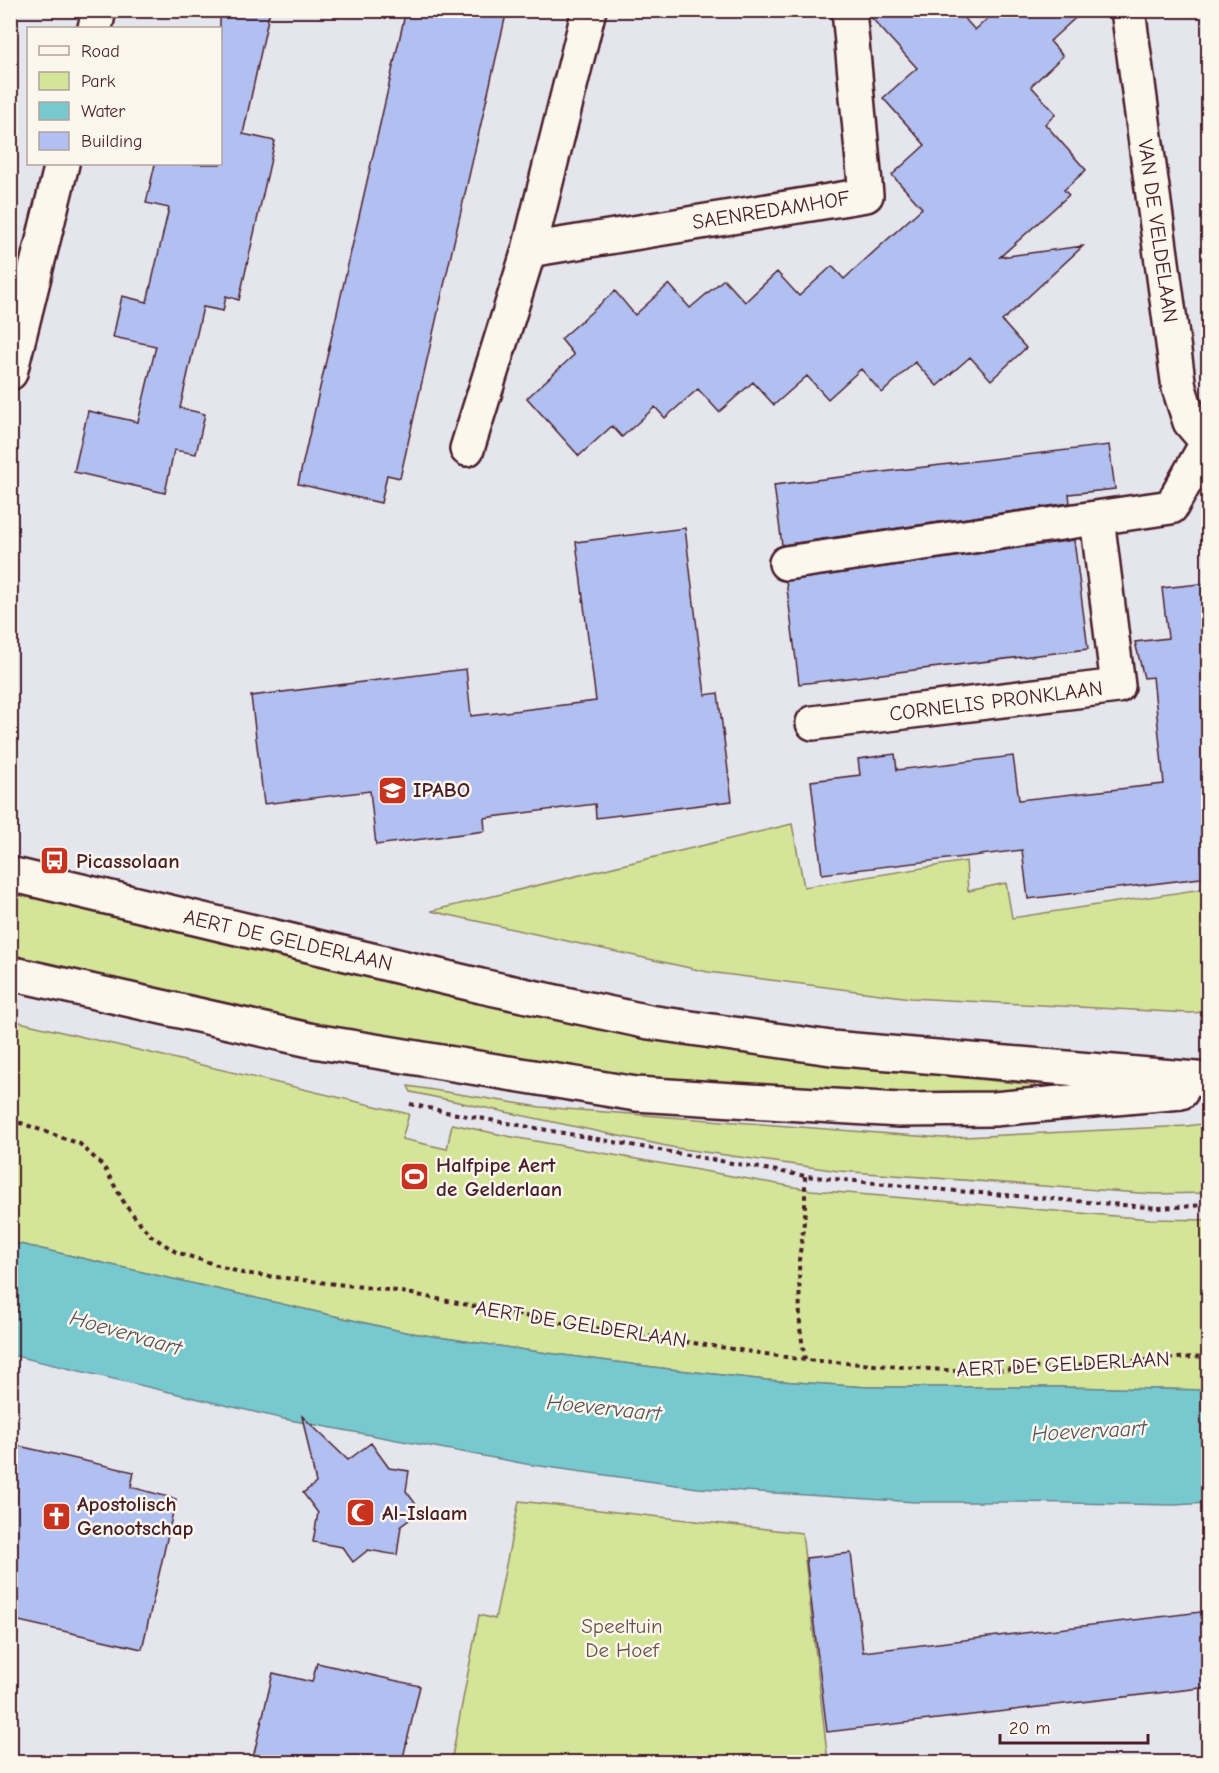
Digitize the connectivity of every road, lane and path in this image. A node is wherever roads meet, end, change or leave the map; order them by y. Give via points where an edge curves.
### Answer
1 (99, 10) edge
2 (589, 10) edge
3 (849, 10) edge
4 (1128, 10) edge
5 (95, 27) edge
6 (62, 165) edge
7 (529, 250) junction
8 (10, 373) edge
9 (1208, 443) edge
10 (467, 449) dead end
11 (1097, 518) junction
12 (786, 563) dead end
13 (813, 723) dead end
14 (10, 874) edge
15 (10, 973) edge
16 (1209, 1080) edge
17 (1209, 1090) edge
18 (406, 1102) dead end
19 (10, 1124) edge
20 (805, 1176) junction
21 (1209, 1205) edge
22 (1209, 1356) edge
23 (805, 1360) junction

1 - 5 street
2 - 7 street
3 - 7 street, SAENREDAMHOF via 866,195
4 - 9 street, VAN DE VELDELAAN via 1179,388 1190,422
6 - 8 street
7 - 10 street
9 - 11 street via 1171,507
11 - 12 street
11 - 13 street, CORNELIS PRONKLAAN via 1119,686
14 - 16 street, AERT DE GELDERLAAN via 649,1022 831,1048
15 - 17 street via 314,1041 636,1094 900,1110 994,1109
18 - 20 path
19 - 23 path, AERT DE GELDERLAAN via 21,1123 80,1144 104,1167 126,1206 150,1235 176,1252 242,1273 397,1292 555,1322
20 - 21 path via 1160,1208
20 - 23 path via 799,1260 800,1328
22 - 23 path, AERT DE GELDERLAAN via 972,1372

